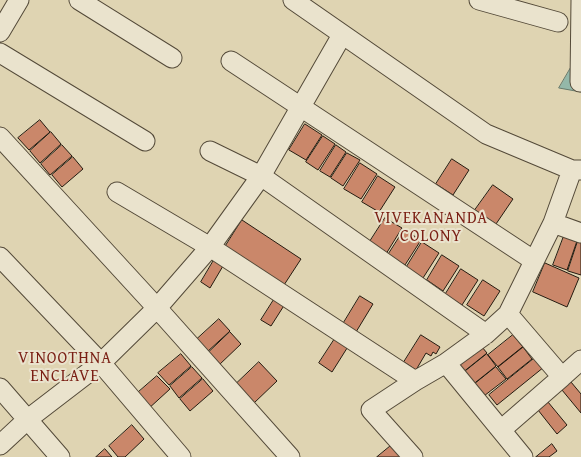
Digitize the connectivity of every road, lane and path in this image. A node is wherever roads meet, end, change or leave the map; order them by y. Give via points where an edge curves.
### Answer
1 (19, 0) edge
2 (79, 0) edge
3 (293, 0) edge
4 (479, 0) edge
5 (581, 0) edge
6 (558, 22) dead end
7 (0, 32) edge
8 (342, 34) junction
9 (0, 53) edge
10 (172, 58) dead end
11 (231, 61) dead end
12 (580, 82) dead end
13 (300, 107) junction
14 (0, 137) edge
15 (145, 140) dead end
16 (210, 151) dead end
17 (577, 170) edge
18 (261, 176) junction
19 (117, 192) dead end
20 (554, 223) junction
21 (581, 233) edge
22 (210, 247) junction
23 (0, 256) edge
24 (533, 260) junction
25 (157, 308) junction
26 (508, 314) junction
27 (486, 334) junction
28 (581, 360) edge
29 (101, 362) junction
30 (446, 363) junction
31 (562, 377) junction
32 (415, 381) junction
33 (0, 388) edge
34 (28, 419) junction
35 (501, 430) junction
36 (0, 445) edge
37 (60, 457) edge
38 (181, 457) edge
39 (290, 457) edge
40 (413, 457) edge
41 (523, 457) edge

1 - 7 street
2 - 10 street
3 - 8 street
4 - 6 street
5 - 12 street
8 - 13 street
8 - 17 street via 486,134
9 - 15 street
11 - 13 street
13 - 18 street
13 - 24 street
14 - 25 street
16 - 18 street
17 - 20 street
18 - 22 street
18 - 27 street
19 - 22 street
20 - 21 street
20 - 24 street
22 - 25 street
22 - 32 street
23 - 29 street
24 - 26 street
25 - 29 street
25 - 39 street
26 - 27 street
26 - 31 street
27 - 30 street
28 - 31 street
29 - 34 street
29 - 38 street
30 - 32 street
30 - 35 street
31 - 35 street
32 - 40 street via 371,410
33 - 34 street
34 - 36 street
34 - 37 street
35 - 41 street

